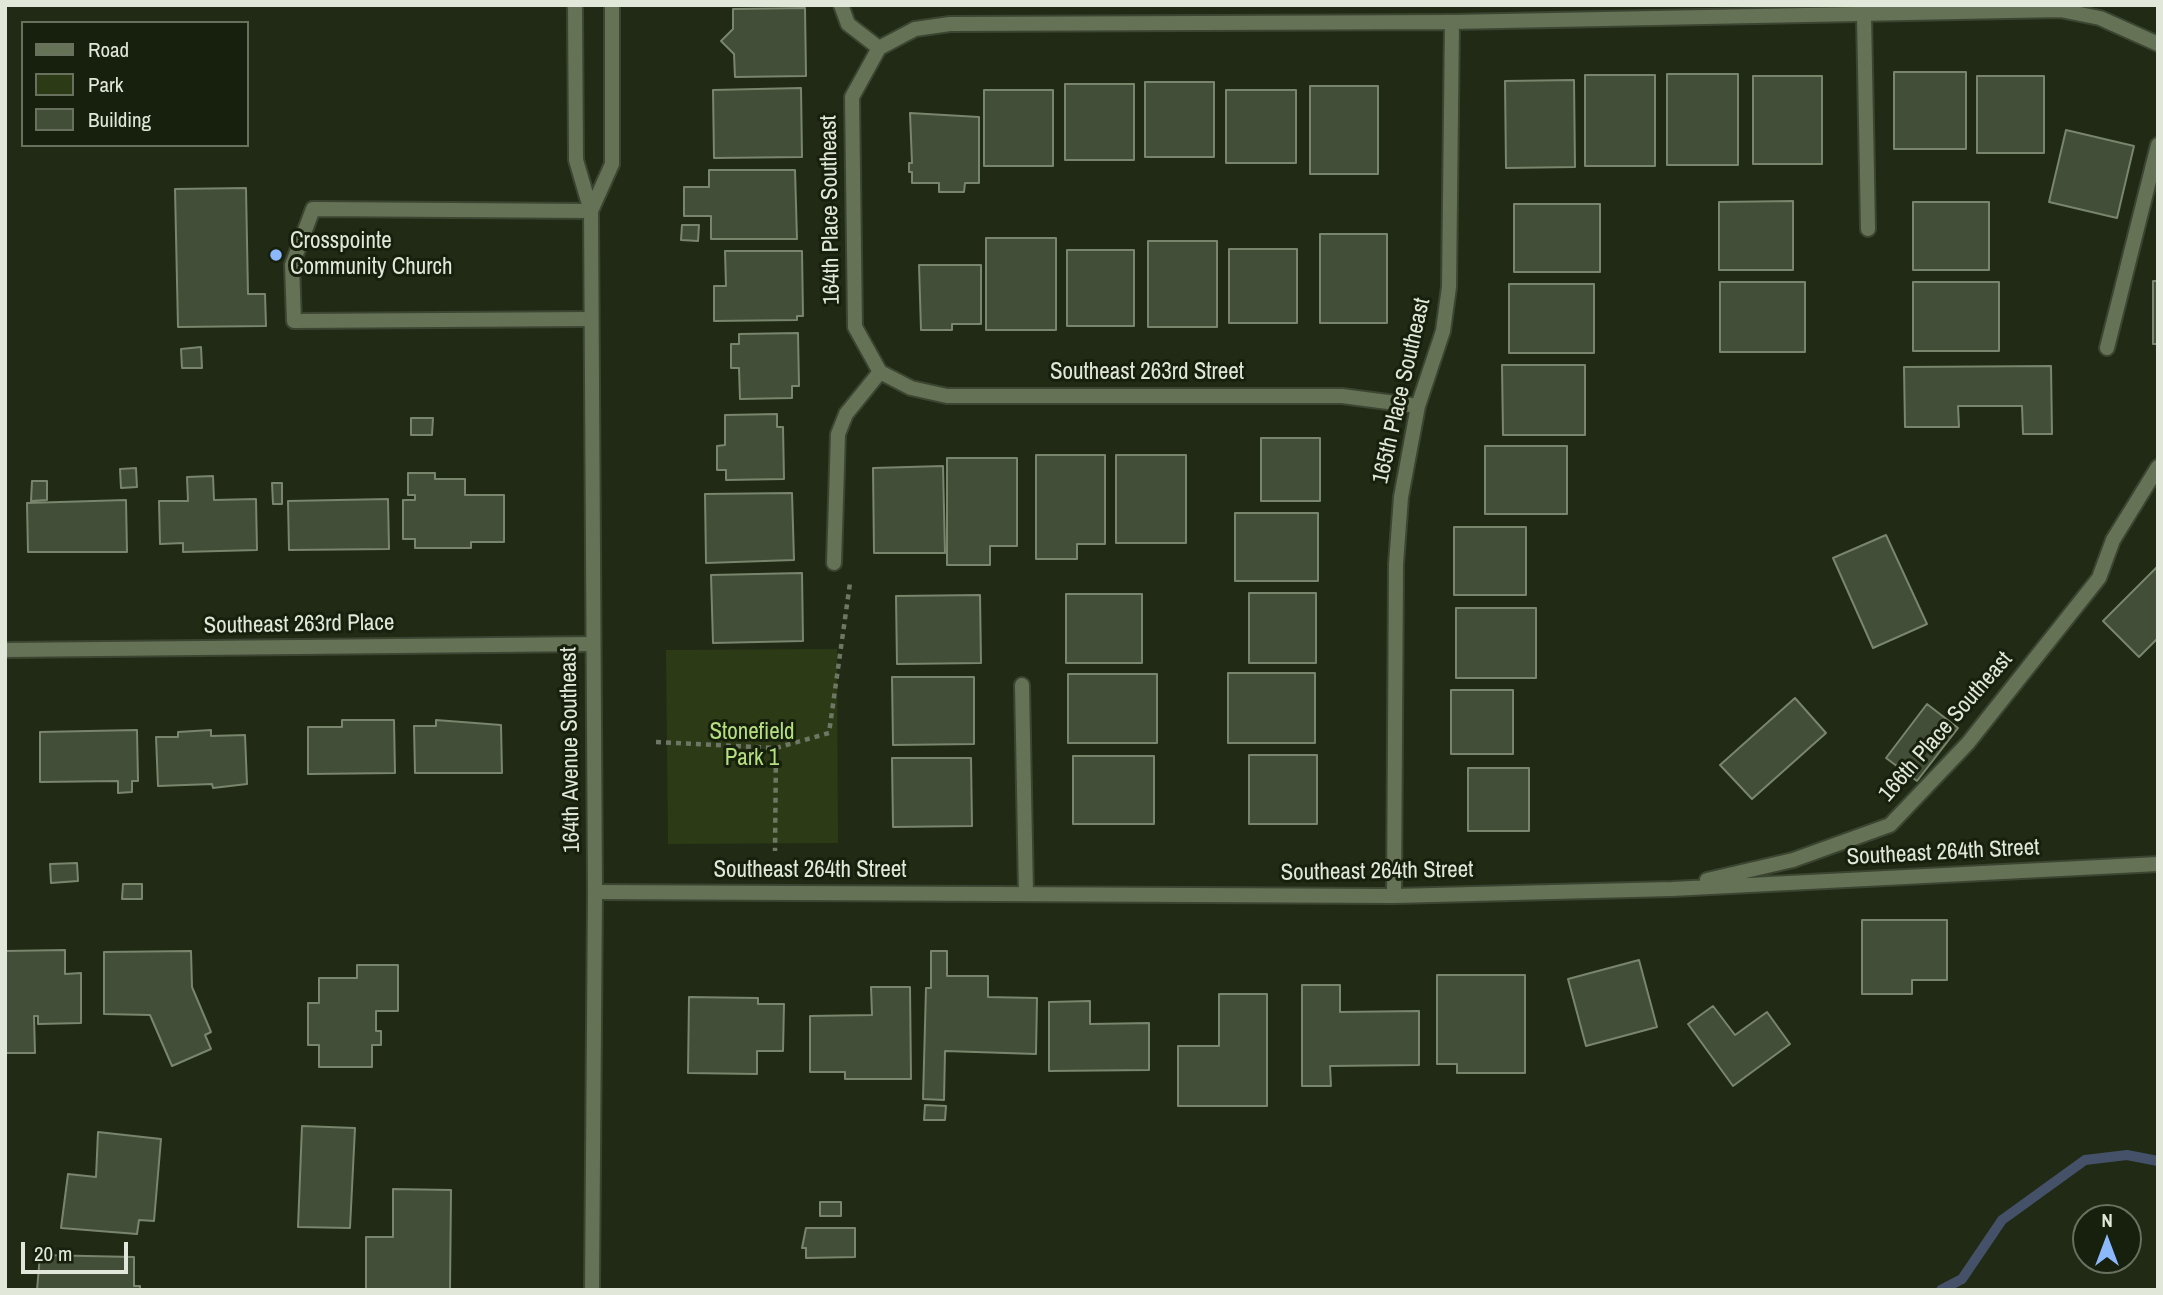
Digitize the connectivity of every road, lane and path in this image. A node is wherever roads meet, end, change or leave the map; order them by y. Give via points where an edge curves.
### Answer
1 (575, 5) edge
2 (612, 5) edge
3 (841, 5) edge
4 (1864, 10) edge
5 (1452, 22) junction
6 (2158, 44) edge
7 (879, 48) junction
8 (2158, 145) edge
9 (591, 211) junction
10 (1868, 229) dead end
11 (591, 319) junction
12 (2107, 348) dead end
13 (880, 372) junction
14 (1418, 407) junction
15 (2158, 467) edge
16 (834, 563) joint
17 (592, 644) junction
18 (5, 650) edge
19 (1022, 685) dead end
20 (656, 742) dead end
21 (776, 748) junction
22 (775, 851) dead end
23 (2158, 864) edge
24 (1672, 889) junction
25 (596, 892) junction
26 (1026, 894) junction
27 (1394, 896) junction
28 (593, 1290) edge

1 - 9 street, 164th Avenue Southeast via 576,160
2 - 9 street, 164th Avenue Southeast via 612,164
3 - 7 street via 848,24
4 - 5 street
4 - 6 street via 2060,10 2100,18
4 - 10 street
5 - 7 street via 950,24 915,29
5 - 14 street, 165th Place Southeast via 1449,287 1443,331
7 - 13 street, 164th Place Southeast via 852,97 855,327
8 - 12 street
9 - 11 street, 164th Avenue Southeast
9 - 11 street via 313,209 292,265 294,321
11 - 17 street, 164th Avenue Southeast
13 - 14 street, Southeast 263rd Street via 911,388 947,396 1342,396
13 - 16 street via 846,414 838,434
14 - 27 street, 165th Place Southeast via 1401,497 1396,564
15 - 24 street, 166th Place Southeast via 2113,540 2099,578 1968,743 1890,825 1793,860
16 - 21 path via 851,564 829,733
17 - 18 street, Southeast 263rd Place
17 - 25 street, 164th Avenue Southeast
19 - 26 street
20 - 21 path
21 - 22 path
23 - 24 street, Southeast 264th Street
24 - 27 street, Southeast 264th Street
25 - 26 street, Southeast 264th Street
25 - 28 street, 164th Avenue Southeast
26 - 27 street, Southeast 264th Street

